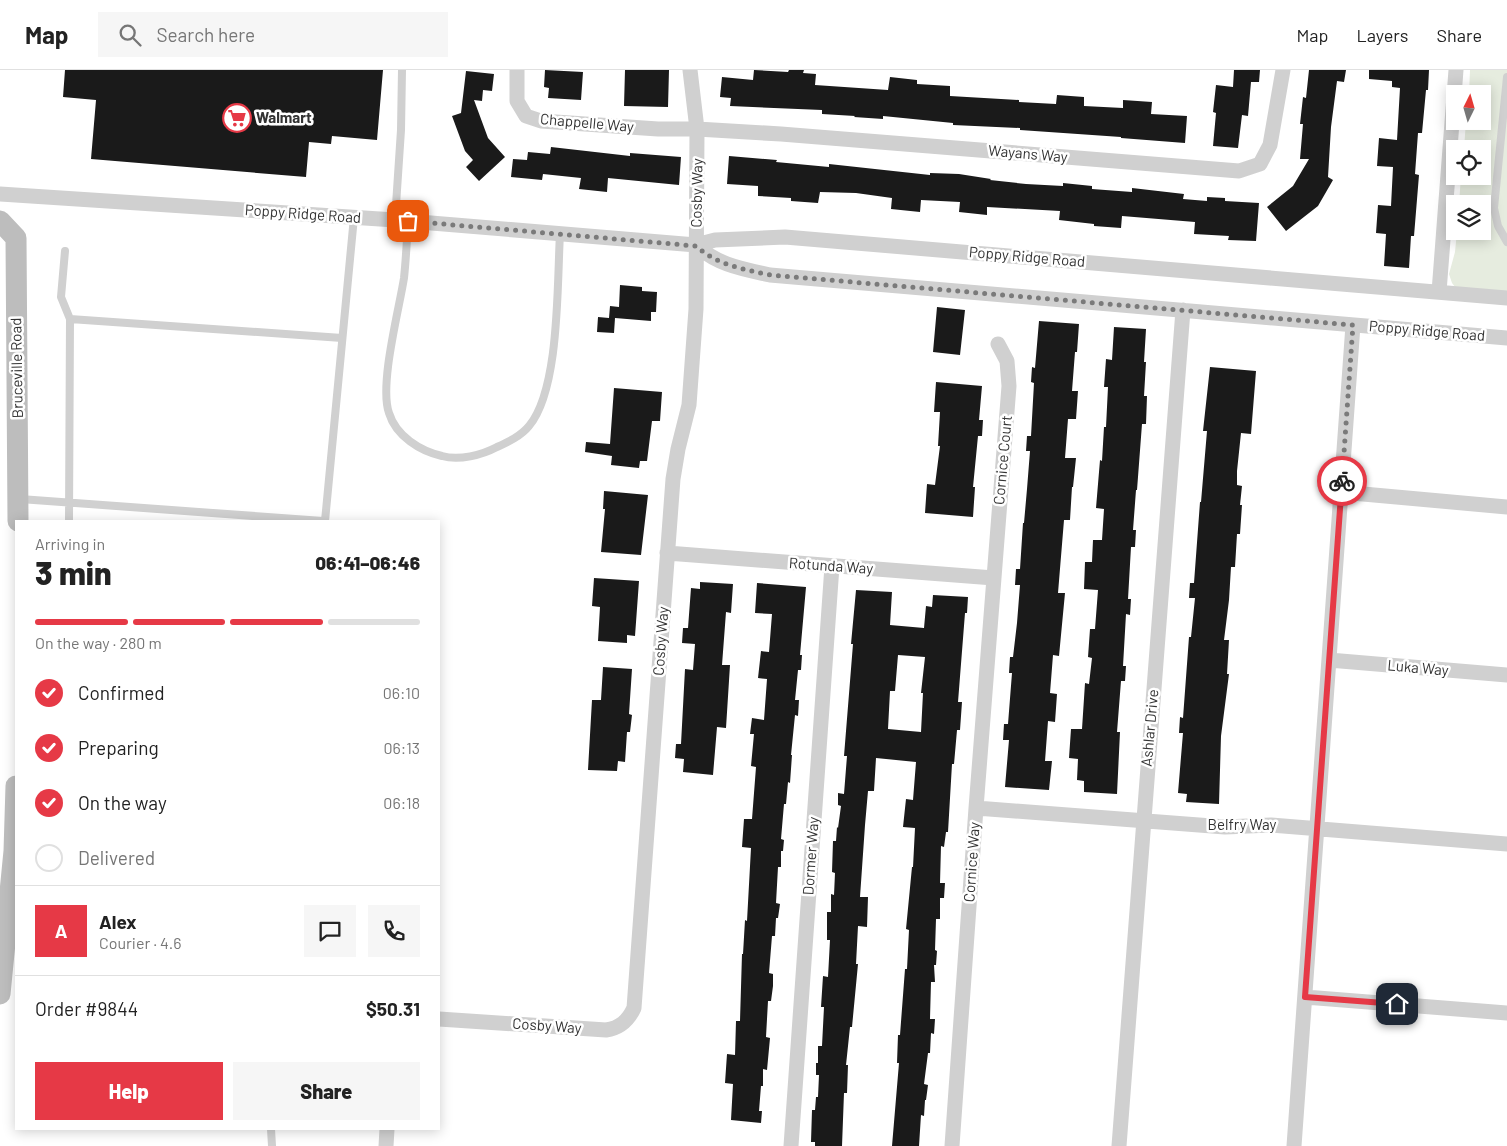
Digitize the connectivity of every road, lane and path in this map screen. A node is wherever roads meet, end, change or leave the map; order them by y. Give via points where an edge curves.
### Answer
1 (402, 70) edge
2 (517, 70) edge
3 (690, 70) edge
4 (1284, 70) edge
5 (1456, 70) edge
6 (1507, 77) edge
7 (697, 129) junction
8 (0, 194) edge
9 (354, 218) junction
10 (0, 221) edge
11 (402, 221) junction
12 (560, 234) junction
13 (1507, 242) edge
14 (696, 246) junction
15 (66, 251) dead end
16 (1439, 292) junction
17 (1507, 298) edge
18 (1183, 310) junction
19 (70, 319) junction
20 (1353, 325) junction
21 (342, 338) junction
22 (1507, 338) edge
23 (998, 344) dead end
24 (1341, 492) junction
25 (18, 499) junction
26 (69, 502) junction
27 (1507, 507) edge
28 (18, 520) edge
29 (69, 520) edge
30 (311, 520) edge
31 (324, 520) edge
32 (668, 553) junction
33 (832, 566) junction
34 (994, 578) junction
35 (1329, 660) junction
36 (1507, 675) edge
37 (976, 808) junction
38 (15, 819) edge
39 (1143, 820) junction
40 (1317, 828) junction
41 (1507, 844) edge
42 (0, 994) edge
43 (1305, 997) junction
44 (1507, 1013) edge
45 (440, 1019) edge
46 (271, 1130) edge
47 (387, 1130) edge
48 (272, 1146) edge
49 (386, 1146) edge
50 (790, 1146) edge
51 (952, 1146) edge
52 (1119, 1146) edge
53 (1294, 1146) edge

1 - 11 lane
2 - 7 street, Chappelle Way via 517,101 526,116 541,121 658,130
3 - 7 street, Cosby Way
4 - 7 street, Wayans Way via 1270,145 1260,164 1239,171
5 - 16 street
6 - 13 lane via 1494,208 1498,226
7 - 14 street, Cosby Way
8 - 9 street, Poppy Ridge Road
9 - 11 street, Poppy Ridge Road
9 - 21 lane
10 - 25 main road, Bruceville Road via 16,238
11 - 12 street, Poppy Ridge Road
11 - 12 lane via 404,276 389,361 388,412 396,428 413,443 450,458 470,456 511,440 528,427 536,415 549,379 554,342
12 - 14 street, Poppy Ridge Road
14 - 16 street, Poppy Ridge Road via 715,240 785,237
14 - 18 street, Poppy Ridge Road via 724,264 770,275
14 - 32 street, Cosby Way via 696,309 690,390 674,466
15 - 19 lane via 61,297
16 - 17 street, Poppy Ridge Road
18 - 20 street, Poppy Ridge Road
18 - 39 street, Ashlar Drive
19 - 21 lane
19 - 26 lane
20 - 22 street, Poppy Ridge Road
20 - 24 street
21 - 31 lane
23 - 34 street, Cornice Court via 1006,361 1009,386
24 - 27 street
24 - 35 street
25 - 26 lane
25 - 28 main road, Bruceville Road
26 - 29 lane
26 - 30 lane
32 - 33 street, Rotunda Way
32 - 45 street, Cosby Way via 635,1000 631,1015 620,1026 606,1030
33 - 34 street, Rotunda Way
33 - 50 street, Dormer Way
34 - 37 street, Cornice Way
35 - 36 street, Luka Way
35 - 40 street
37 - 39 street, Belfry Way
37 - 51 street, Cornice Way
38 - 42 main road
39 - 40 street, Belfry Way via 1225,827
39 - 52 street, Ashlar Drive
40 - 41 street, Belfry Way
40 - 43 street
43 - 44 street
43 - 53 street
46 - 48 lane
47 - 49 street

